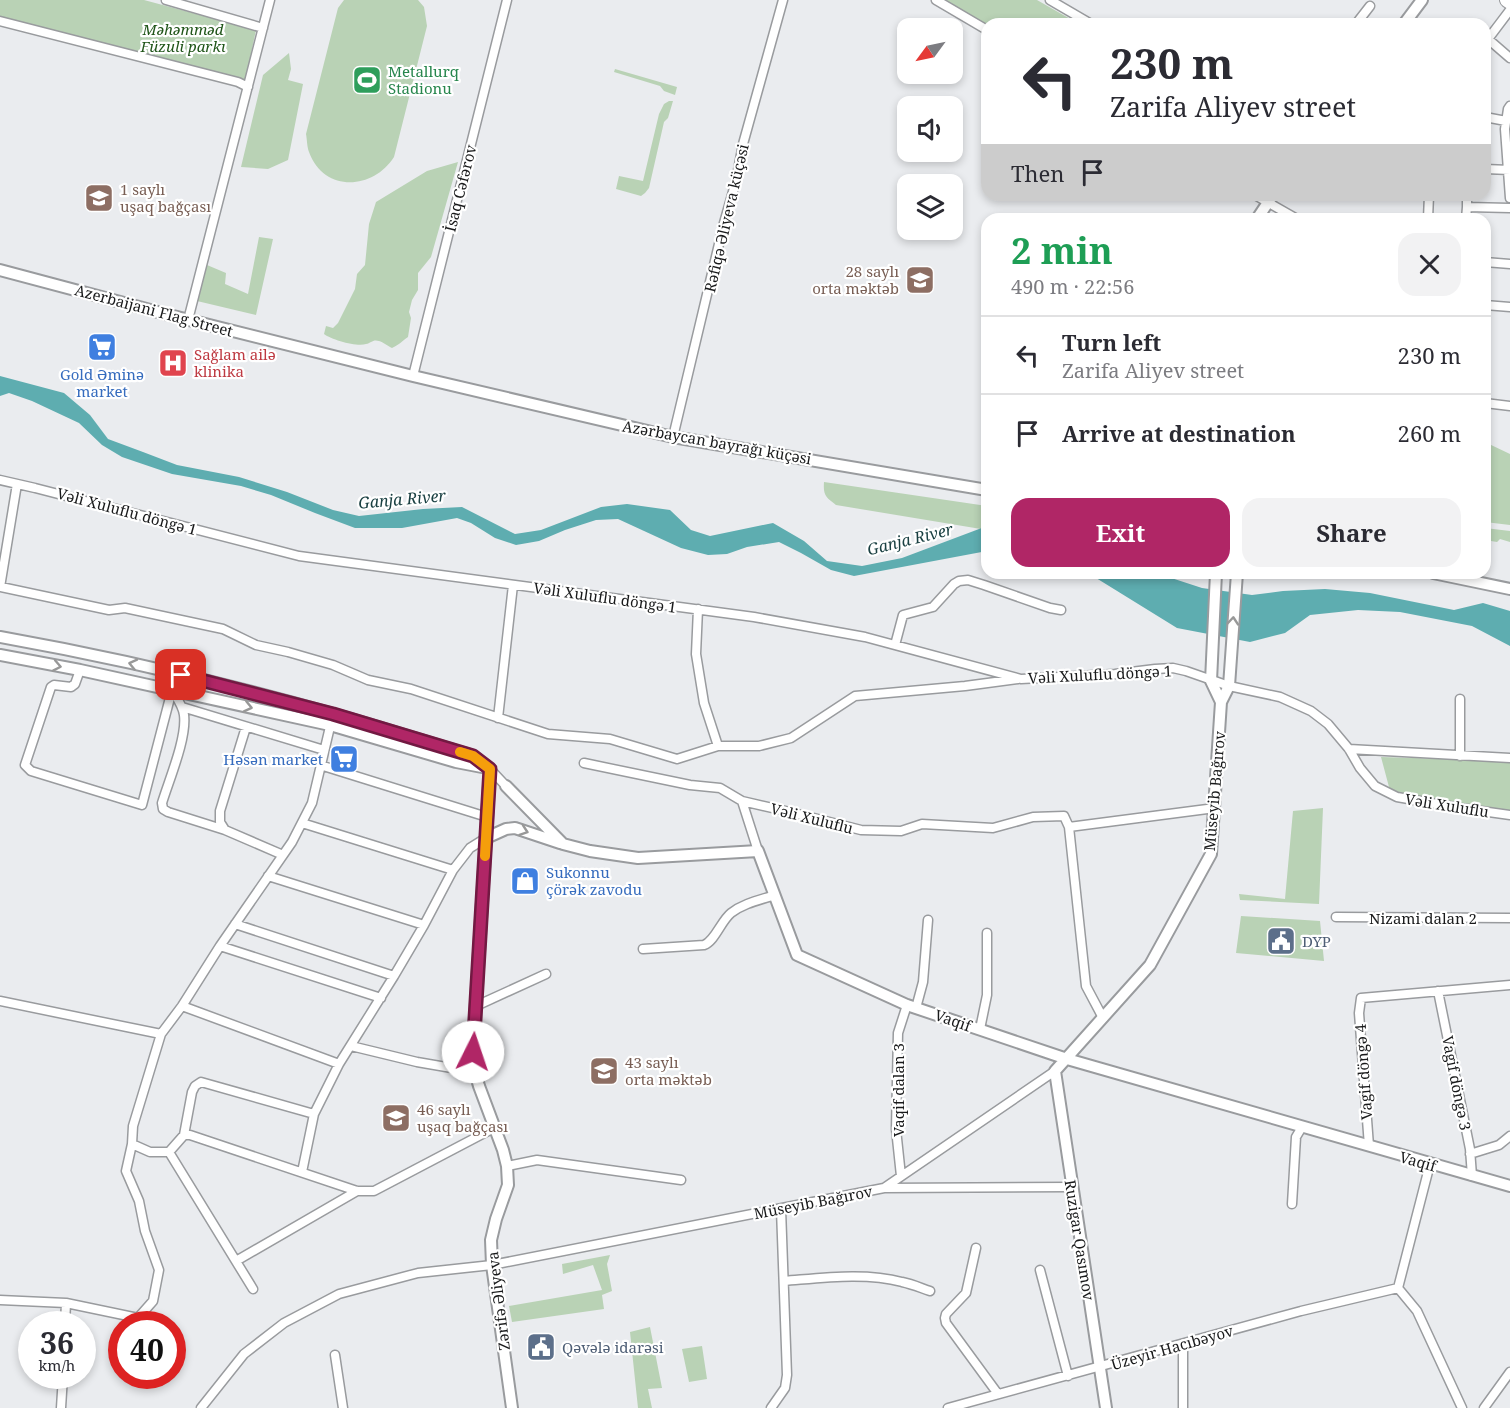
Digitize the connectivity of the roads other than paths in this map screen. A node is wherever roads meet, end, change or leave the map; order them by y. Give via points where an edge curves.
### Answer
1 (166, 0) edge
2 (270, 0) edge
3 (507, 0) edge
4 (783, 0) edge
5 (936, 0) edge
6 (1050, 0) edge
7 (1422, 0) edge
8 (1370, 6) dead end
9 (1510, 10) edge
10 (1081, 18) edge
11 (1361, 18) edge
12 (1408, 18) edge
13 (0, 21) edge
14 (981, 26) edge
15 (263, 28) junction
16 (1491, 35) edge
17 (1491, 45) edge
18 (1510, 58) edge
19 (248, 87) junction
20 (1510, 106) edge
21 (1491, 118) edge
22 (1506, 121) junction
23 (1491, 169) edge
24 (1509, 170) edge
25 (1510, 198) edge
26 (1274, 201) edge
27 (1467, 201) edge
28 (1467, 207) junction
29 (1510, 208) edge
30 (1289, 213) edge
31 (1466, 213) edge
32 (1491, 262) edge
33 (1510, 264) edge
34 (0, 270) edge
35 (1491, 305) edge
36 (1510, 307) edge
37 (188, 320) junction
38 (413, 376) junction
39 (1491, 404) edge
40 (1510, 406) edge
41 (674, 437) junction
42 (0, 480) edge
43 (17, 484) junction
44 (981, 489) edge
45 (1216, 579) edge
46 (1237, 579) edge
47 (1460, 579) edge
48 (513, 585) junction
49 (1, 587) edge
50 (1510, 590) edge
51 (698, 609) junction
52 (1061, 610) dead end
53 (0, 637) edge
54 (895, 645) junction
55 (0, 655) edge
56 (80, 670) junction
57 (1022, 679) junction
58 (1211, 681) junction
59 (1229, 686) junction
60 (172, 690) junction
61 (1460, 699) dead end
62 (1221, 702) junction
63 (182, 707) junction
64 (333, 714) junction
65 (498, 718) junction
66 (330, 725) junction
67 (246, 727) junction
68 (718, 746) junction
69 (1349, 749) junction
70 (324, 750) junction
71 (1460, 756) junction
72 (1510, 758) edge
73 (584, 763) dead end
74 (320, 765) junction
75 (490, 769) junction
76 (507, 786) joint
77 (742, 801) junction
78 (1215, 808) junction
79 (1510, 815) edge
80 (487, 817) junction
81 (302, 823) junction
82 (1069, 827) junction
83 (225, 830) junction
84 (486, 838) junction
85 (563, 844) junction
86 (758, 850) junction
87 (283, 855) junction
88 (453, 870) junction
89 (268, 876) junction
90 (775, 896) junction
91 (1336, 917) dead end
92 (1510, 918) edge
93 (928, 920) dead end
94 (235, 924) junction
95 (424, 925) junction
96 (987, 933) dead end
97 (220, 946) junction
98 (643, 949) dead end
99 (546, 974) dead end
100 (394, 976) junction
101 (1510, 985) edge
102 (1438, 991) junction
103 (381, 998) junction
104 (0, 1001) edge
105 (182, 1006) junction
106 (476, 1006) junction
107 (912, 1006) junction
108 (1103, 1018) junction
109 (980, 1029) junction
110 (161, 1034) junction
111 (351, 1046) junction
112 (1066, 1059) junction
113 (339, 1064) junction
114 (1055, 1071) junction
115 (475, 1072) junction
116 (314, 1114) junction
117 (1302, 1127) junction
118 (495, 1128) junction
119 (184, 1135) junction
120 (1510, 1136) edge
121 (132, 1144) junction
122 (1369, 1146) junction
123 (169, 1152) junction
124 (1470, 1154) junction
125 (1430, 1164) junction
126 (507, 1166) junction
127 (302, 1172) junction
128 (901, 1176) junction
129 (1472, 1176) junction
130 (681, 1180) dead end
131 (1510, 1186) edge
132 (1072, 1187) junction
133 (884, 1188) junction
134 (357, 1191) junction
135 (1292, 1204) dead end
136 (781, 1209) junction
137 (976, 1248) dead end
138 (236, 1261) junction
139 (492, 1265) junction
140 (1040, 1270) dead end
141 (784, 1281) junction
142 (1398, 1288) junction
143 (254, 1289) dead end
144 (930, 1291) dead end
145 (0, 1300) edge
146 (66, 1303) junction
147 (66, 1311) edge
148 (1183, 1344) junction
149 (335, 1355) dead end
150 (1100, 1367) junction
151 (1510, 1372) edge
152 (1068, 1376) junction
153 (63, 1389) edge
154 (998, 1395) junction
155 (62, 1408) edge
156 (201, 1408) edge
157 (343, 1408) edge
158 (512, 1408) edge
159 (771, 1408) edge
160 (948, 1408) edge
161 (1106, 1408) edge
162 (1183, 1408) edge
163 (1462, 1408) edge
164 (1484, 1408) edge

1 - 15 street
2 - 15 street
3 - 38 street, İsaq Cəfərov
4 - 41 street, Rəfiqə Əliyeva küçəsi via 743,144
5 - 14 street
6 - 10 street
7 - 12 street
8 - 11 street
9 - 16 street
13 - 19 street
15 - 19 street
17 - 18 street
19 - 37 street
20 - 22 street
21 - 22 street
22 - 24 street
23 - 24 street
24 - 25 street
26 - 30 street
27 - 28 street
28 - 29 street
28 - 31 street
32 - 33 street
34 - 37 street, Azerbaijani Flag Street
35 - 36 street
37 - 38 street, Azerbaijani Flag Street
38 - 41 street, Azərbaycan bayrağı küçəsi
39 - 40 street
41 - 44 street, Azərbaycan bayrağı küçəsi
42 - 43 street, Vəli Xuluflu döngə 1
43 - 48 street, Vəli Xuluflu döngə 1 via 299,556
43 - 49 street
45 - 58 street, Müseyib Bağırov
59 -> 46 street, Müseyib Bağırov
47 - 50 street
48 - 51 street, Vəli Xuluflu döngə 1
48 - 65 street
49 - 65 street via 223,629 256,645 288,651 368,680 411,689
51 - 54 street, Vəli Xuluflu döngə 1
51 - 68 street via 696,654 704,703
52 - 54 street via 968,580 959,581 933,607 903,615
64 -> 53 street via 200,679
54 - 57 street, Vəli Xuluflu döngə 1
55 -> 56 street
56 - 60 street
56 - 60 street via 71,687 51,687 25,765 32,771 142,804
57 - 58 street, Vəli Xuluflu döngə 1 via 1173,668
57 - 68 street via 855,696 791,738 759,746
58 - 59 street, Vəli Xuluflu
58 - 62 street, Müseyib Bağırov
59 - 62 street, Müseyib Bağırov
59 - 69 street, Vəli Xuluflu via 1280,697 1311,711
60 - 63 street
60 -> 66 street
61 - 71 street
62 - 78 street, Müseyib Bağırov
63 - 67 street
63 - 83 street via 184,733 163,809
64 - 66 street
64 - 75 street via 473,756
65 - 68 street via 548,734 610,739 677,759
66 - 70 street
66 - 75 street
67 - 70 street
67 - 83 street via 220,811
69 - 71 street
69 - 79 street, Vəli Xuluflu via 1375,786 1397,797
70 - 74 street
71 - 72 street
73 - 77 street via 720,788
74 - 80 street
74 - 81 street via 312,802
75 - 76 street
75 - 80 street, Zərifə Əliyeva
76 - 85 street
77 - 82 street, Vəli Xuluflu via 861,830 901,831 922,824 993,828 1033,817 1064,816
77 - 86 street, Vəli Xuluflu
78 - 82 street
78 - 108 street, Müseyib Bağırov via 1211,854 1150,965
80 - 84 street, Zərifə Əliyeva
81 - 87 street
81 - 88 street
82 - 108 street via 1086,986
83 - 87 street
84 -> 85 street via 515,828
84 - 88 street via 470,848
84 - 106 street, Zərifə Əliyeva
85 - 86 street via 638,858
86 - 90 street, Vaqif
87 - 89 street
88 - 95 street
89 - 94 street
89 - 95 street
90 - 98 street via 748,903 730,914 709,943
90 - 107 street, Vaqif via 797,955
91 - 92 street, Nizami dalan 2
93 - 107 street, Vaqif dalan 3 via 923,982
94 - 97 street
94 - 100 street
95 - 100 street
96 - 109 street via 987,995
97 - 103 street
97 - 105 street
99 - 106 street
100 - 103 street
101 - 102 street
102 - 122 street, Vagif döngə 4 via 1361,998
102 - 124 street, Vagif döngə 3
103 - 111 street
104 - 110 street
105 - 110 street
105 - 113 street
106 - 115 street, Zərifə Əliyeva
107 - 109 street, Vaqif
107 - 128 street, Vaqif dalan 3 via 898,1033 896,1129
108 - 112 street, Müseyib Bağırov
109 - 112 street, Vaqif
110 - 121 street via 133,1125
111 - 113 street
111 - 115 street
112 - 114 street, Müseyib Bağırov
112 - 117 street, Vaqif
113 - 116 street
114 - 128 street, Müseyib Bağırov
114 - 132 street, Ruzigar Qasımov
115 - 118 street, Zərifə Əliyeva
116 - 119 street via 201,1082 192,1092
116 - 127 street
117 - 122 street, Vaqif
117 - 135 street via 1296,1137
118 - 126 street, Zərifə Əliyeva
118 - 134 street via 374,1191
119 - 123 street
119 - 127 street
120 - 124 street via 1499,1145
121 - 123 street via 150,1152
121 - 146 street via 126,1171 159,1270 153,1301 138,1318
122 - 125 street, Vaqif
123 - 138 street
124 - 129 street, Vagif döngə 3
125 - 129 street, Vaqif
125 - 142 street
126 - 130 street via 537,1160
126 - 139 street, Zərifə Əliyeva via 507,1185 491,1240
127 - 134 street
128 - 133 street, Müseyib Bağırov
129 - 131 street, Vaqif
132 - 133 street
132 - 150 street, Ruzigar Qasımov
133 - 136 street, Müseyib Bağırov
134 - 138 street
136 - 139 street, Müseyib Bağırov
136 - 141 street
137 - 154 street via 966,1293 945,1318
138 - 143 street
139 - 156 street, Müseyib Bağırov via 418,1273 339,1294 284,1323 244,1354
139 - 158 street, Zərifə Əliyeva
140 - 152 street
141 - 144 street via 878,1278
141 - 159 street via 787,1376 785,1388
142 - 148 street, Üzeyir Hacıbəyov
142 - 163 street via 1417,1311
145 - 146 street
146 - 147 street
148 - 150 street, Üzeyir Hacıbəyov
148 - 162 street
149 - 157 street
150 - 152 street, Üzeyir Hacıbəyov
150 - 161 street, Ruzigar Qasımov
151 - 164 street
152 - 154 street, Üzeyir Hacıbəyov
153 - 155 street
154 - 160 street, Üzeyir Hacıbəyov

